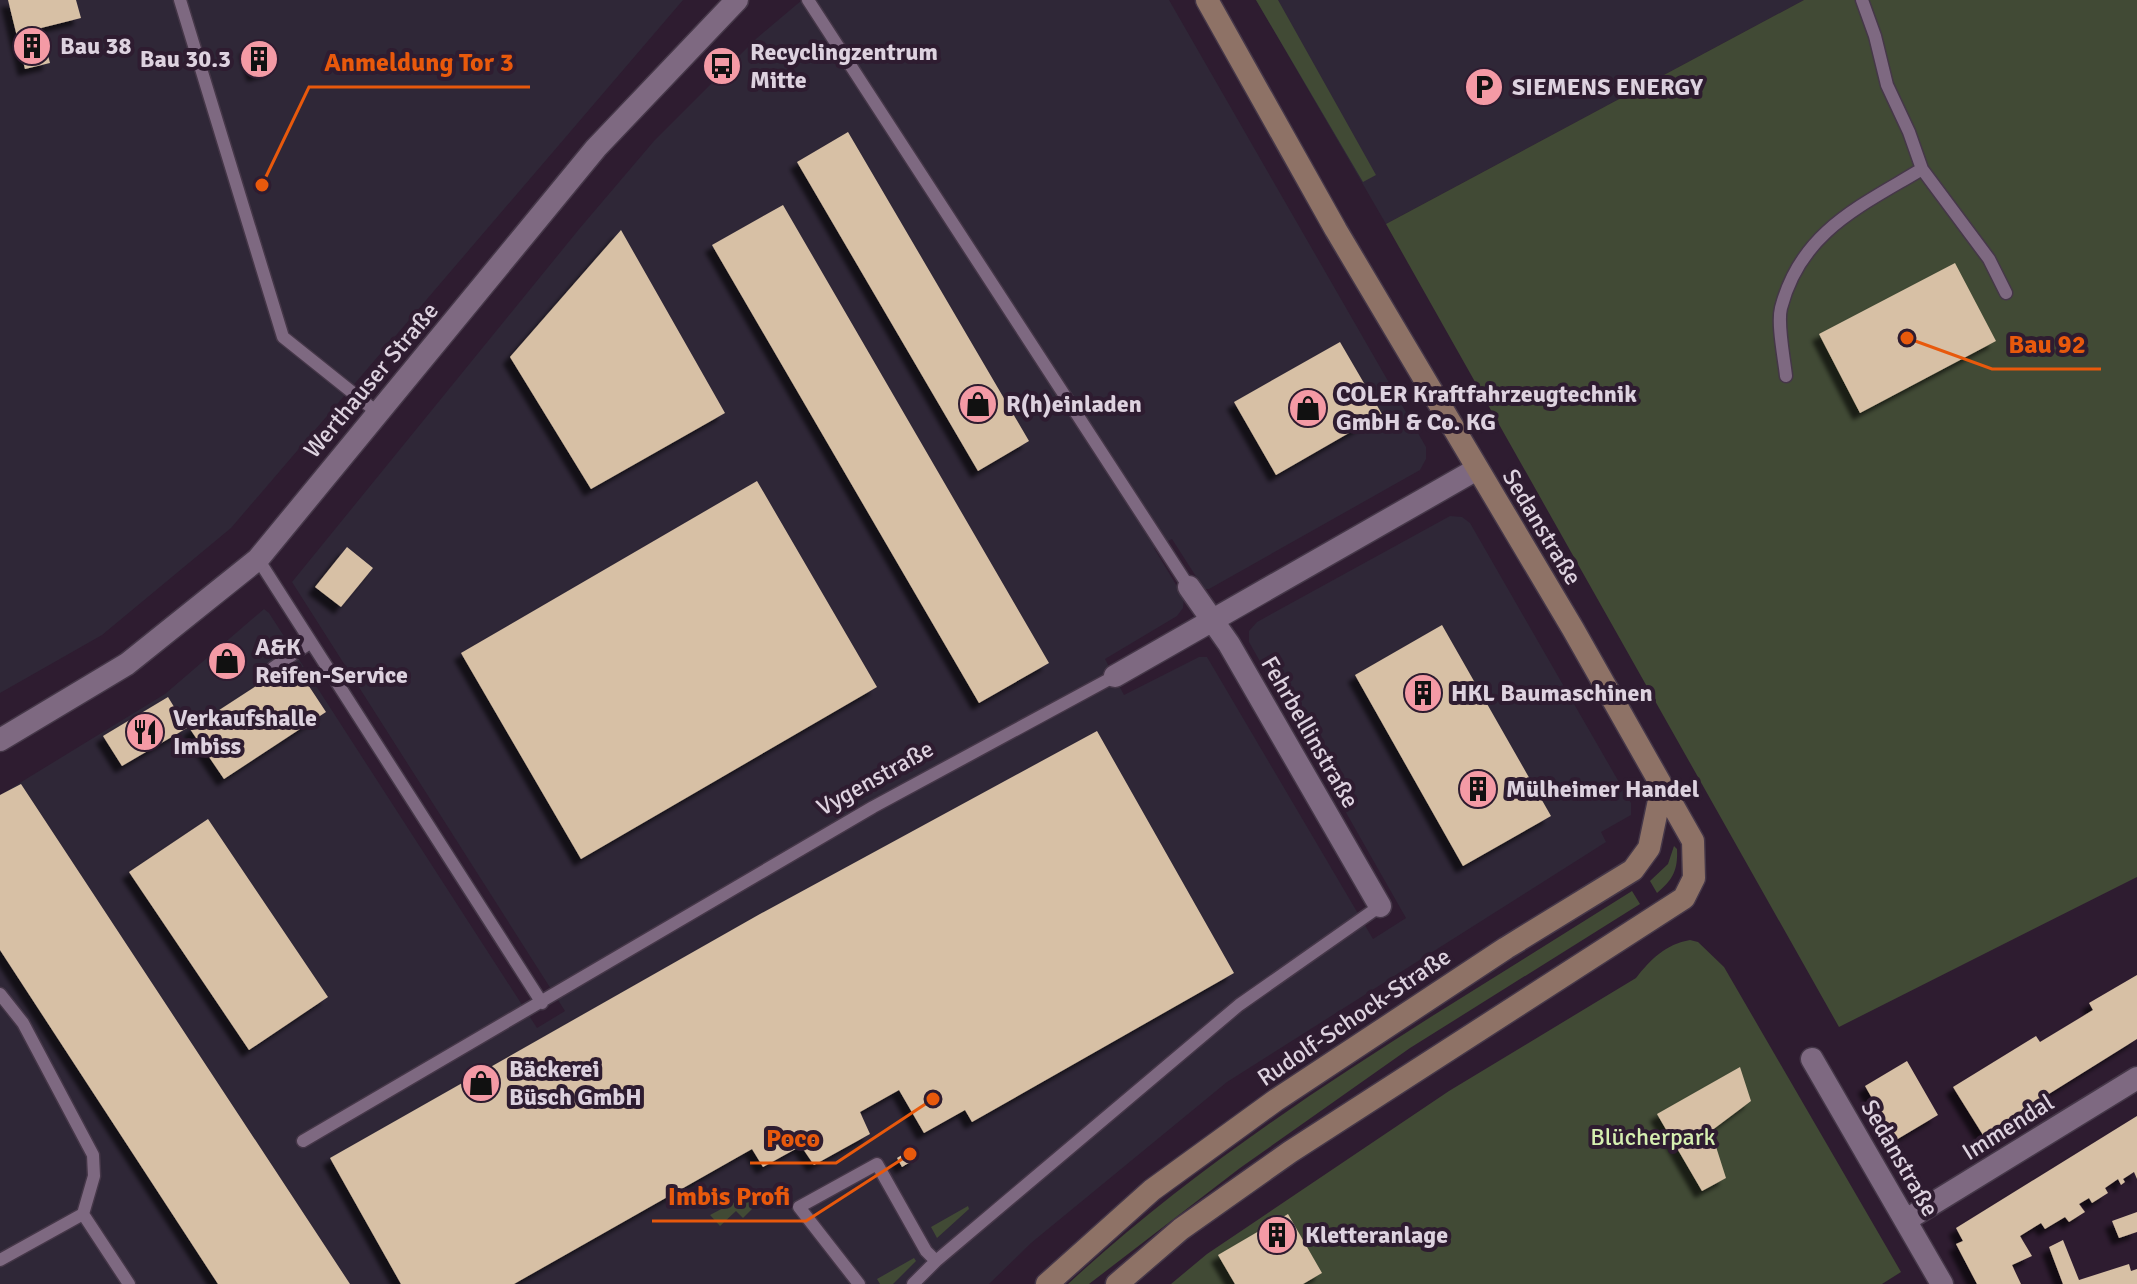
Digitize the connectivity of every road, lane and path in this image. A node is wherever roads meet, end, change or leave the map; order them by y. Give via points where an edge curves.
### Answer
1 (180, 0) edge
2 (737, 0) edge
3 (808, 0) edge
4 (1207, 0) edge
5 (1862, 0) edge
6 (1922, 169) junction
7 (2006, 293) dead end
8 (1786, 376) dead end
9 (378, 413) junction
10 (1477, 469) junction
11 (258, 559) junction
12 (1189, 587) joint
13 (1212, 620) junction
14 (311, 642) junction
15 (273, 668) dead end
16 (1115, 676) joint
17 (0, 740) edge
18 (1662, 786) junction
19 (1380, 906) joint
20 (0, 994) edge
21 (542, 1003) junction
22 (1812, 1059) dead end
23 (2137, 1078) edge
24 (303, 1141) dead end
25 (83, 1214) junction
26 (1906, 1220) junction
27 (0, 1260) edge
28 (936, 1261) junction
29 (129, 1284) edge
30 (859, 1284) edge
31 (913, 1284) edge
32 (1047, 1284) edge
33 (1117, 1284) edge
34 (1942, 1284) edge

1 - 9 lane via 283,337
2 - 9 street, Werthauser Straße via 596,148
3 - 12 lane
4 - 10 main road, Sedanstraße
5 - 6 lane via 1887,85
6 - 7 lane via 1989,259
6 - 8 lane via 1830,226 1802,258 1780,310
9 - 11 street, Werthauser Straße
10 - 13 street, Vygenstraße
10 - 18 main road, Sedanstraße
11 - 14 lane
11 - 17 street, Werthauser Straße via 127,664
12 - 13 street, Fehrbellinstraße
13 - 16 street, Vygenstraße
13 - 19 street, Fehrbellinstraße
14 - 15 lane
14 - 21 lane
16 - 21 lane, Vygenstraße via 873,807
18 - 32 main road, Rudolf-Schock-Straße via 1649,848 1633,870 1276,1100 1152,1190
18 - 33 main road, Sedanstraße via 1693,841 1694,878 1684,898 1290,1152 1181,1229
19 - 28 lane via 1239,1005
20 - 25 lane via 23,1023 93,1155 94,1176
21 - 24 lane, Vygenstraße
22 - 26 street, Sedanstraße
23 - 26 street, Immendal
25 - 27 lane
25 - 29 lane
26 - 34 street, Sedanstraße
28 - 30 lane via 877,1164 799,1207
28 - 31 lane

